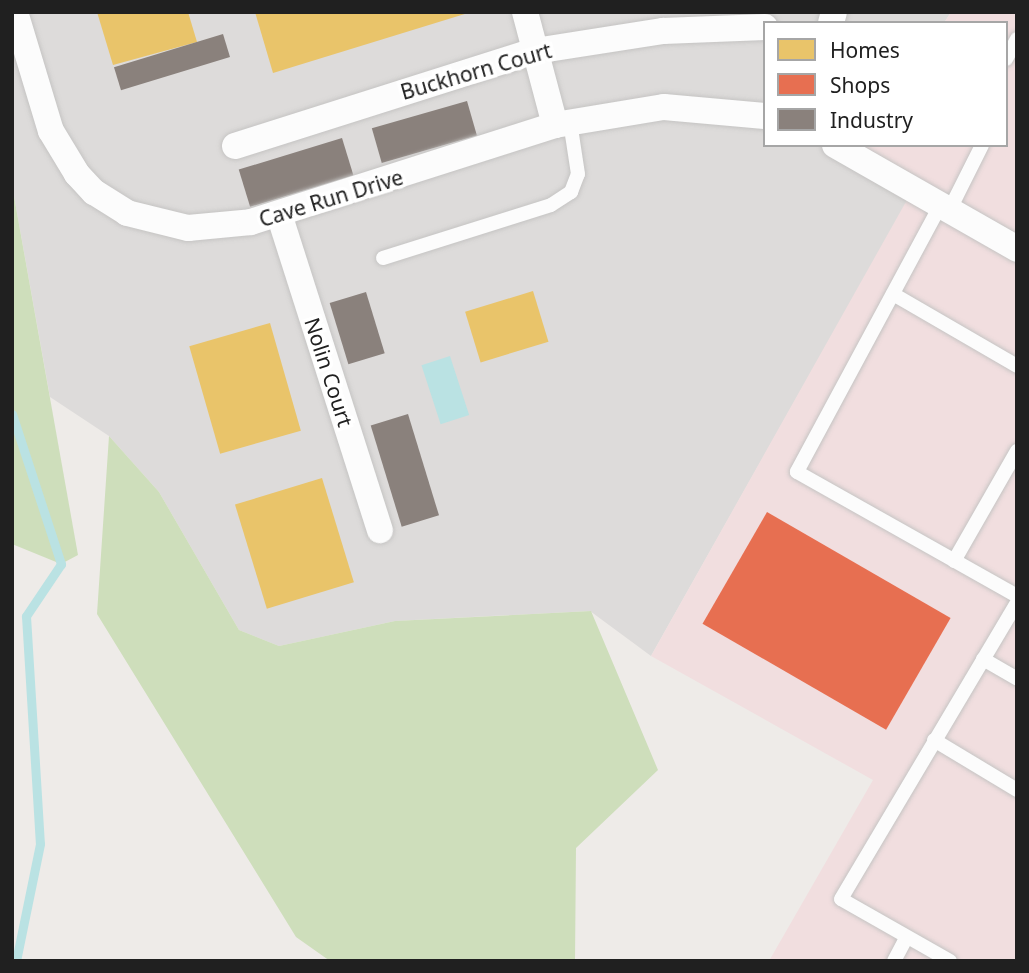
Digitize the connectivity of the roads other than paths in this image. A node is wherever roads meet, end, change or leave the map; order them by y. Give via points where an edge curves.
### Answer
1 (15, 12) edge
2 (525, 12) edge
3 (763, 27) edge
4 (1017, 39) edge
5 (535, 51) junction
6 (1008, 55) edge
7 (763, 116) edge
8 (563, 123) junction
9 (235, 146) dead end
10 (838, 147) edge
11 (981, 147) edge
12 (944, 209) junction
13 (279, 214) junction
14 (1017, 249) edge
15 (383, 258) dead end
16 (893, 294) junction
17 (1017, 366) edge
18 (1017, 451) edge
19 (380, 530) dead end
20 (954, 561) junction
21 (1016, 604) edge
22 (983, 659) junction
23 (1017, 679) edge
24 (934, 740) junction
25 (1017, 790) edge
26 (907, 937) junction
27 (894, 961) edge
28 (950, 961) edge

1 - 13 street, Cave Run Drive via 51,131 77,174 94,192 127,214 188,228 251,222
2 - 5 street
3 - 5 street, Buckhorn Court via 663,30
4 - 6 lane
5 - 8 street
5 - 9 street, Buckhorn Court
7 - 8 street, Cave Run Drive via 663,107
8 - 13 street, Cave Run Drive
8 - 15 lane via 579,174 570,192 551,205
10 - 12 street
11 - 12 lane
12 - 14 street
12 - 16 lane
13 - 19 street, Nolin Court
16 - 17 lane
16 - 20 lane via 797,472
18 - 20 lane
20 - 21 lane
21 - 22 lane
22 - 23 lane
22 - 24 lane
24 - 25 lane
24 - 26 lane via 841,899
26 - 27 lane
26 - 28 lane

